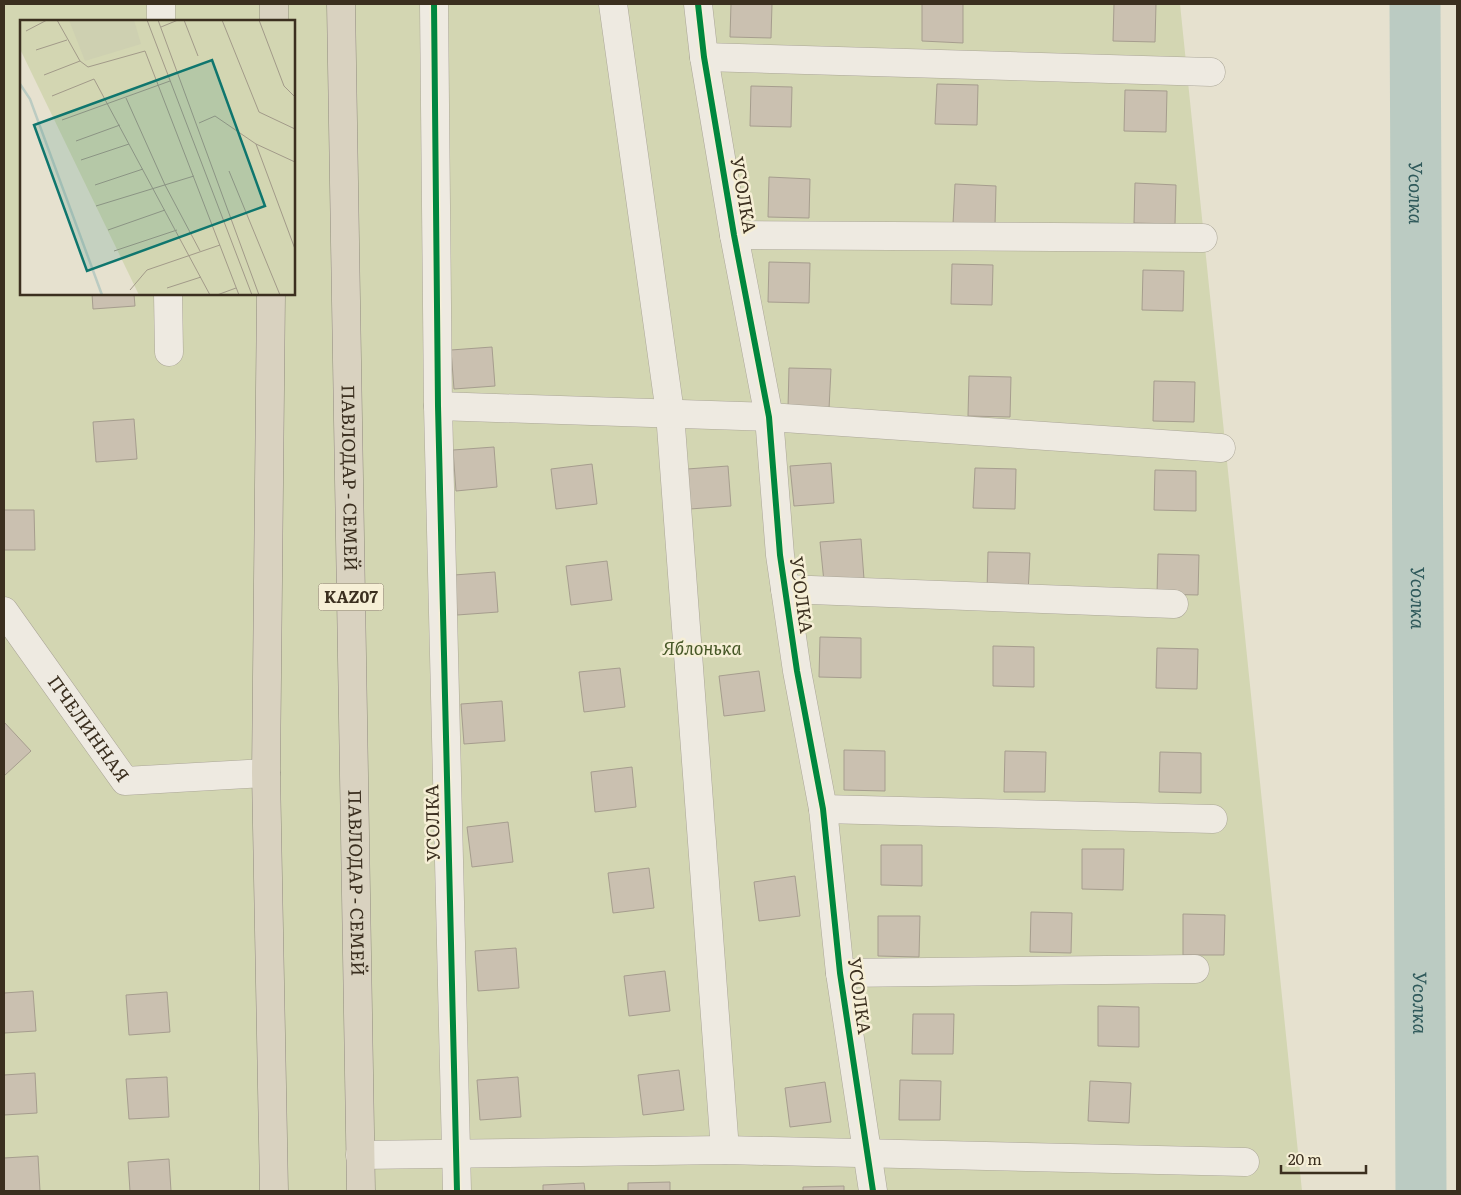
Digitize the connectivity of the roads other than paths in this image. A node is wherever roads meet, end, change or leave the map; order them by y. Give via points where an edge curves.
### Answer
1 (161, 4) edge
2 (274, 4) edge
3 (342, 4) edge
4 (434, 4) edge
5 (613, 4) edge
6 (698, 4) edge
7 (161, 20) edge
8 (274, 20) edge
9 (704, 58) junction
10 (1211, 72) dead end
11 (734, 235) junction
12 (1203, 238) dead end
13 (168, 295) edge
14 (271, 295) edge
15 (169, 352) dead end
16 (438, 406) junction
17 (670, 413) junction
18 (769, 417) junction
19 (1221, 448) dead end
20 (785, 589) junction
21 (1174, 604) dead end
22 (4, 612) edge
23 (266, 773) junction
24 (823, 808) junction
25 (1213, 820) dead end
26 (1195, 968) dead end
27 (840, 973) junction
28 (725, 1150) junction
29 (866, 1152) junction
30 (360, 1155) junction
31 (456, 1155) junction
32 (1245, 1162) dead end
33 (274, 1191) edge
34 (361, 1191) edge
35 (457, 1191) edge
36 (873, 1191) edge

1 - 7 street
2 - 8 highway
3 - 30 highway, ПАВЛОДАР - СЕМЕЙ / KAZ07
4 - 16 street, УСОЛКА
5 - 17 street
6 - 9 street, УСОЛКА
9 - 10 street
9 - 11 street, УСОЛКА
11 - 12 street
11 - 18 street, УСОЛКА
13 - 15 street
14 - 23 highway
16 - 17 street
16 - 31 street, УСОЛКА
17 - 18 street
17 - 28 street
18 - 19 street
18 - 20 street, УСОЛКА
20 - 21 street
20 - 24 street, УСОЛКА
22 - 23 street, ПЧЕЛИННАЯ via 125,781
23 - 33 highway
24 - 25 street
24 - 27 street, УСОЛКА
26 - 27 street
27 - 29 street, УСОЛКА
28 - 29 street
28 - 31 street
29 - 32 street
29 - 36 street, УСОЛКА
30 - 31 street
30 - 34 highway, ПАВЛОДАР - СЕМЕЙ / KAZ07
31 - 35 street, УСОЛКА

